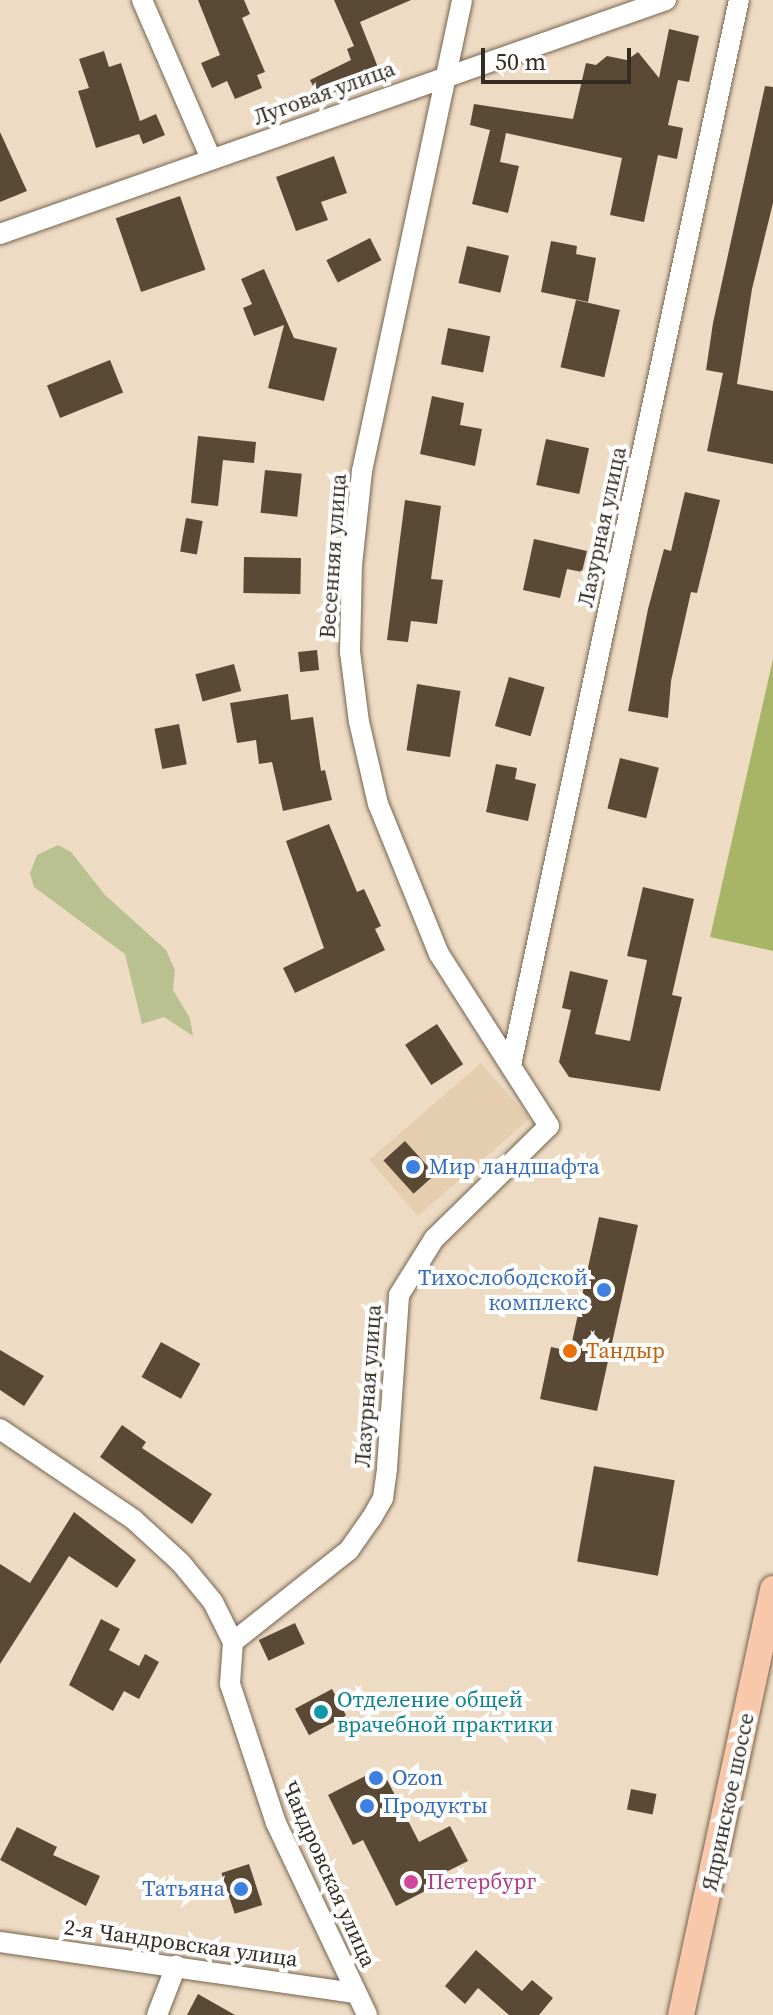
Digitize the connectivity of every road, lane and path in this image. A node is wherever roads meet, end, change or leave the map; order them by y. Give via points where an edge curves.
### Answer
1 (142, 0) edge
2 (462, 0) edge
3 (666, 0) edge
4 (739, 0) edge
5 (447, 74) junction
6 (211, 159) junction
7 (0, 234) edge
8 (511, 1065) junction
9 (549, 1126) joint
10 (0, 1429) edge
11 (773, 1589) edge
12 (233, 1642) junction
13 (0, 1942) edge
14 (176, 1966) junction
15 (355, 1993) junction
16 (157, 2015) edge
17 (367, 2015) edge
18 (681, 2015) edge

1 - 6 street
2 - 5 street, Весенняя улица
3 - 5 street, Луговая улица
4 - 8 street, Лазурная улица
5 - 6 street, Луговая улица
5 - 8 street, Весенняя улица via 362,471 350,652 378,804 439,954
6 - 7 street, Луговая улица
8 - 9 street, Весенняя улица
9 - 12 street, Лазурная улица via 434,1239 399,1295 387,1468 383,1498 371,1519 349,1550
10 - 12 street via 152,1536 213,1602
11 - 18 main road, Ядринское шоссе
12 - 15 street, Чандровская улица via 230,1684 276,1823
13 - 14 street, 2-я Чандровская улица
14 - 15 street, 2-я Чандровская улица
14 - 16 street
15 - 17 street, Чандровская улица

